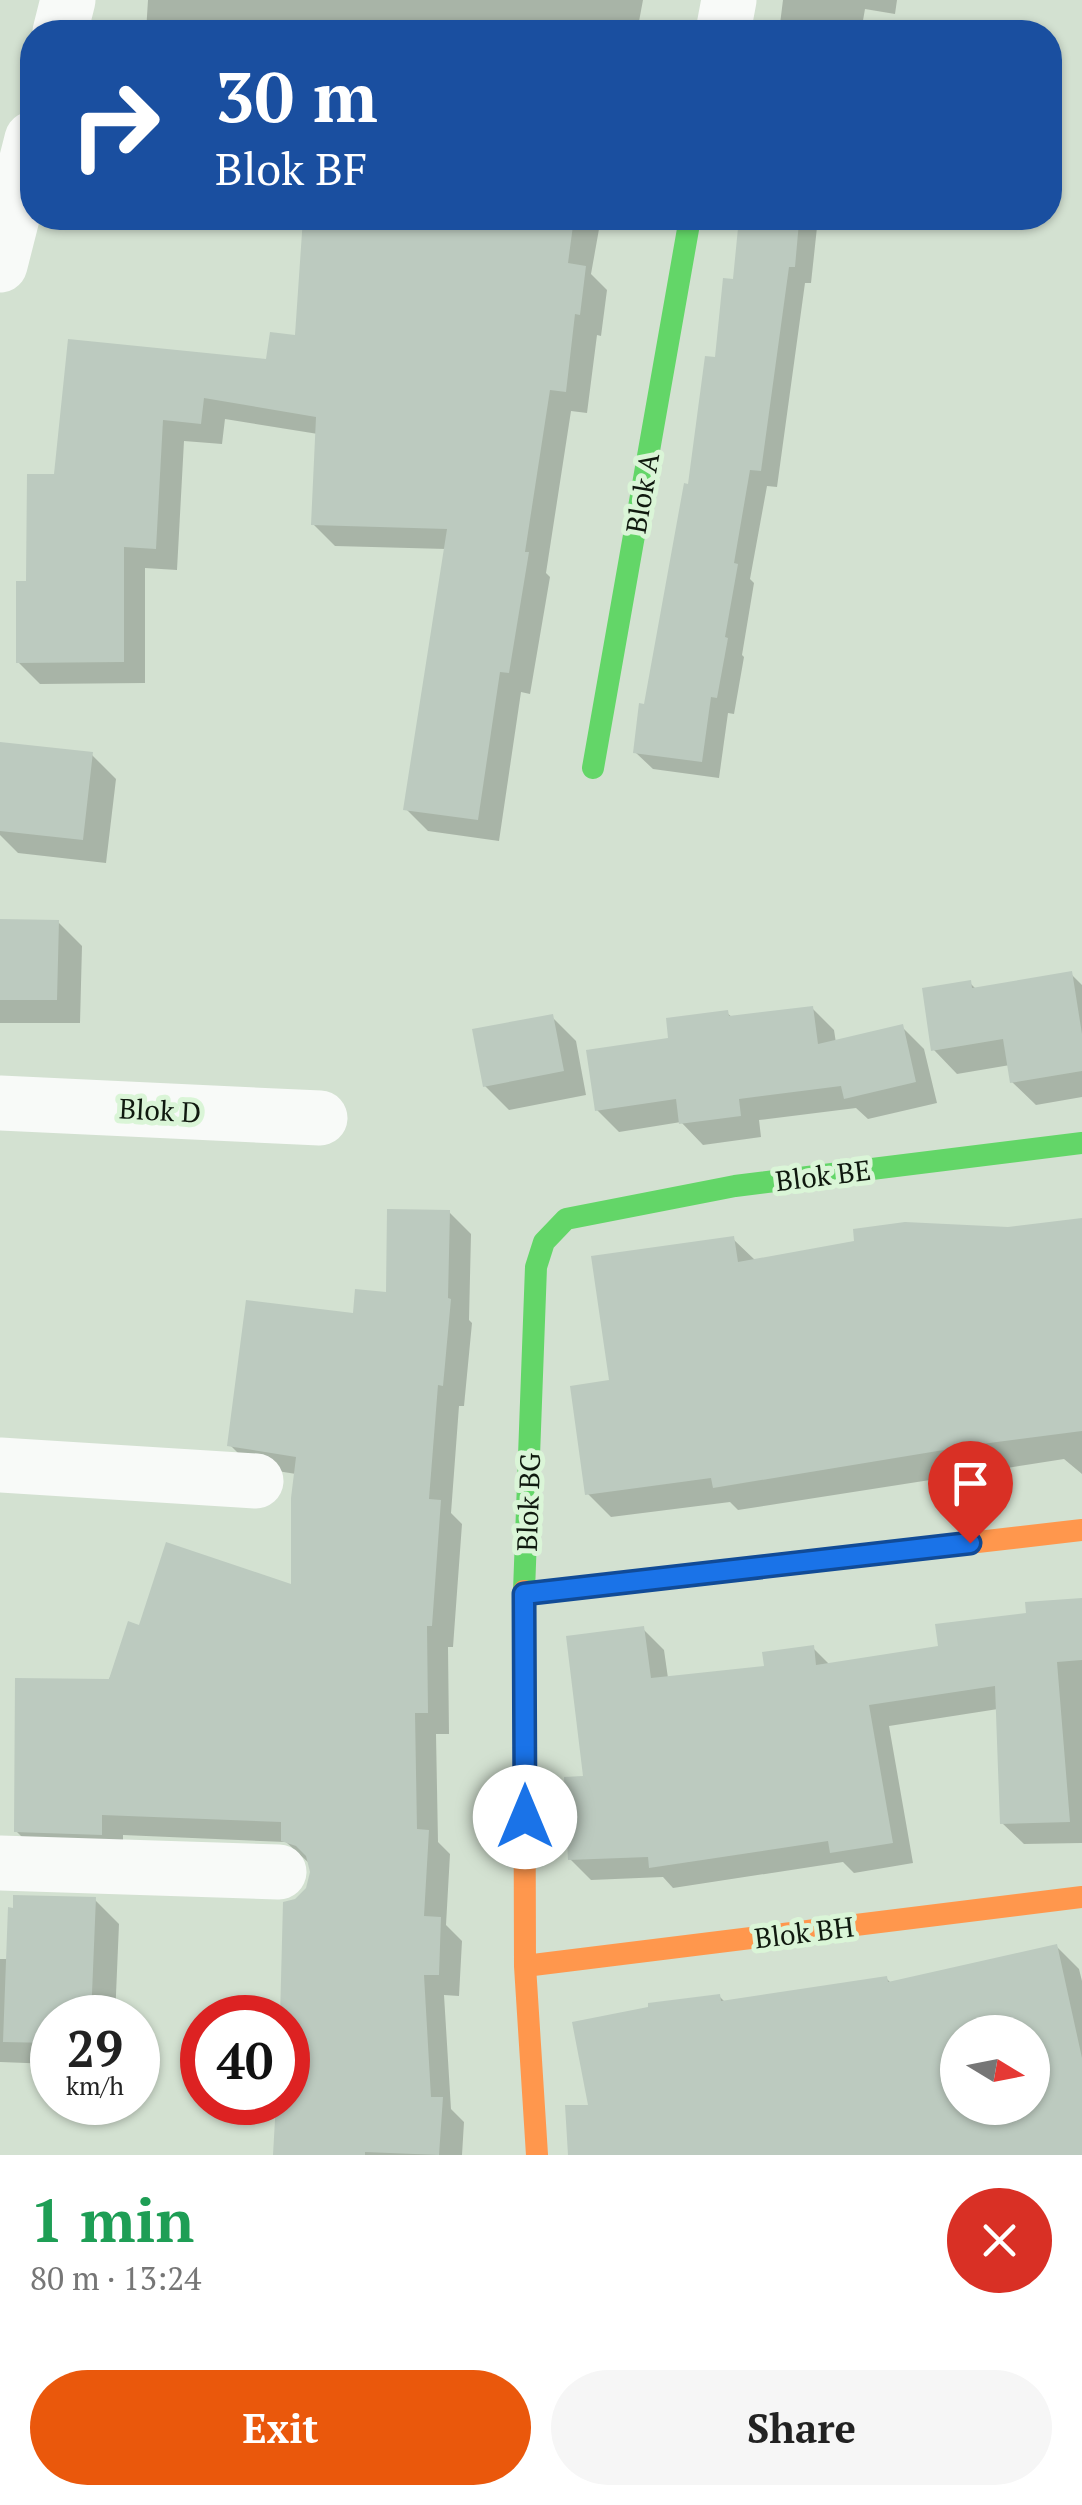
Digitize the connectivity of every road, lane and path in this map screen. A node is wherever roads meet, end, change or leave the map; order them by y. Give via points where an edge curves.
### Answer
1 (20, 186) edge
2 (688, 230) edge
3 (0, 265) edge
4 (593, 768) dead end
5 (0, 1103) edge
6 (320, 1118) dead end
7 (1082, 1143) edge
8 (566, 1219) joint
9 (0, 1465) edge
10 (256, 1481) dead end
11 (1082, 1530) edge
12 (524, 1594) junction
13 (0, 1863) edge
14 (278, 1872) dead end
15 (1082, 1898) edge
16 (525, 1966) junction
17 (537, 2155) edge

1 - 3 street
2 - 4 street, Blok A
5 - 6 street, Blok D
7 - 8 street, Blok BE via 735,1186
8 - 12 street, Blok BG via 544,1242 536,1267
9 - 10 street
11 - 12 street
12 - 16 street, Blok BG
13 - 14 street
15 - 16 street, Blok BH
16 - 17 street, Blok BG

